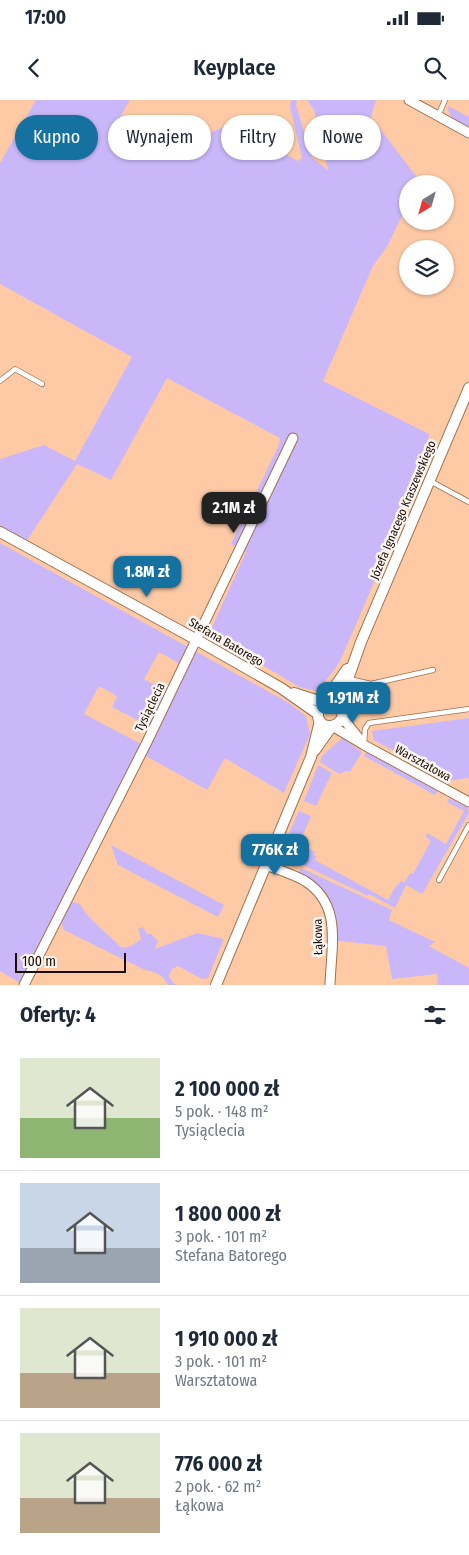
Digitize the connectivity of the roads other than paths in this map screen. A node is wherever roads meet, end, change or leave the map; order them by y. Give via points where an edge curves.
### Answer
1 (409, 100) edge
2 (445, 100) edge
3 (438, 116) junction
4 (469, 133) edge
5 (0, 381) edge
6 (42, 384) dead end
7 (469, 388) edge
8 (293, 438) dead end
9 (429, 480) junction
10 (469, 502) edge
11 (0, 532) edge
12 (197, 640) junction
13 (361, 642) junction
14 (433, 670) dead end
15 (348, 678) junction
16 (281, 688) junction
17 (325, 702) junction
18 (469, 708) edge
19 (342, 712) junction
20 (319, 717) junction
21 (332, 726) junction
22 (364, 745) junction
23 (311, 757) junction
24 (469, 802) edge
25 (469, 825) edge
26 (266, 864) junction
27 (439, 880) dead end
28 (24, 985) edge
29 (216, 985) edge
30 (330, 985) edge

1 - 3 street
2 - 3 lane
3 - 4 street
5 - 6 lane via 15,369
7 - 9 street, Józefa Ignacego Kraszewskiego
8 - 12 street, Tysiąclecia
9 - 10 lane
9 - 13 street, Józefa Ignacego Kraszewskiego
11 - 12 street, Stefana Batorego
12 - 16 street, Stefana Batorego
12 - 28 street, Tysiąclecia
13 - 15 street, Józefa Ignacego Kraszewskiego
13 - 17 street, Józefa Ignacego Kraszewskiego
14 - 15 lane via 371,684
15 - 19 street, Józefa Ignacego Kraszewskiego
16 - 17 street, Stefana Batorego
16 - 20 street, Stefana Batorego
17 - 19 street via 335,702
17 - 20 street via 320,707
18 - 22 lane via 369,723 365,729
19 - 21 street via 339,723
19 - 22 street, Warsztatowa
20 - 21 street via 325,725
20 - 23 street
21 - 22 street, Warsztatowa
21 - 23 street
22 - 24 street, Warsztatowa
23 - 26 street
25 - 27 lane
26 - 29 street
26 - 30 street, Łąkowa via 305,881 330,909

